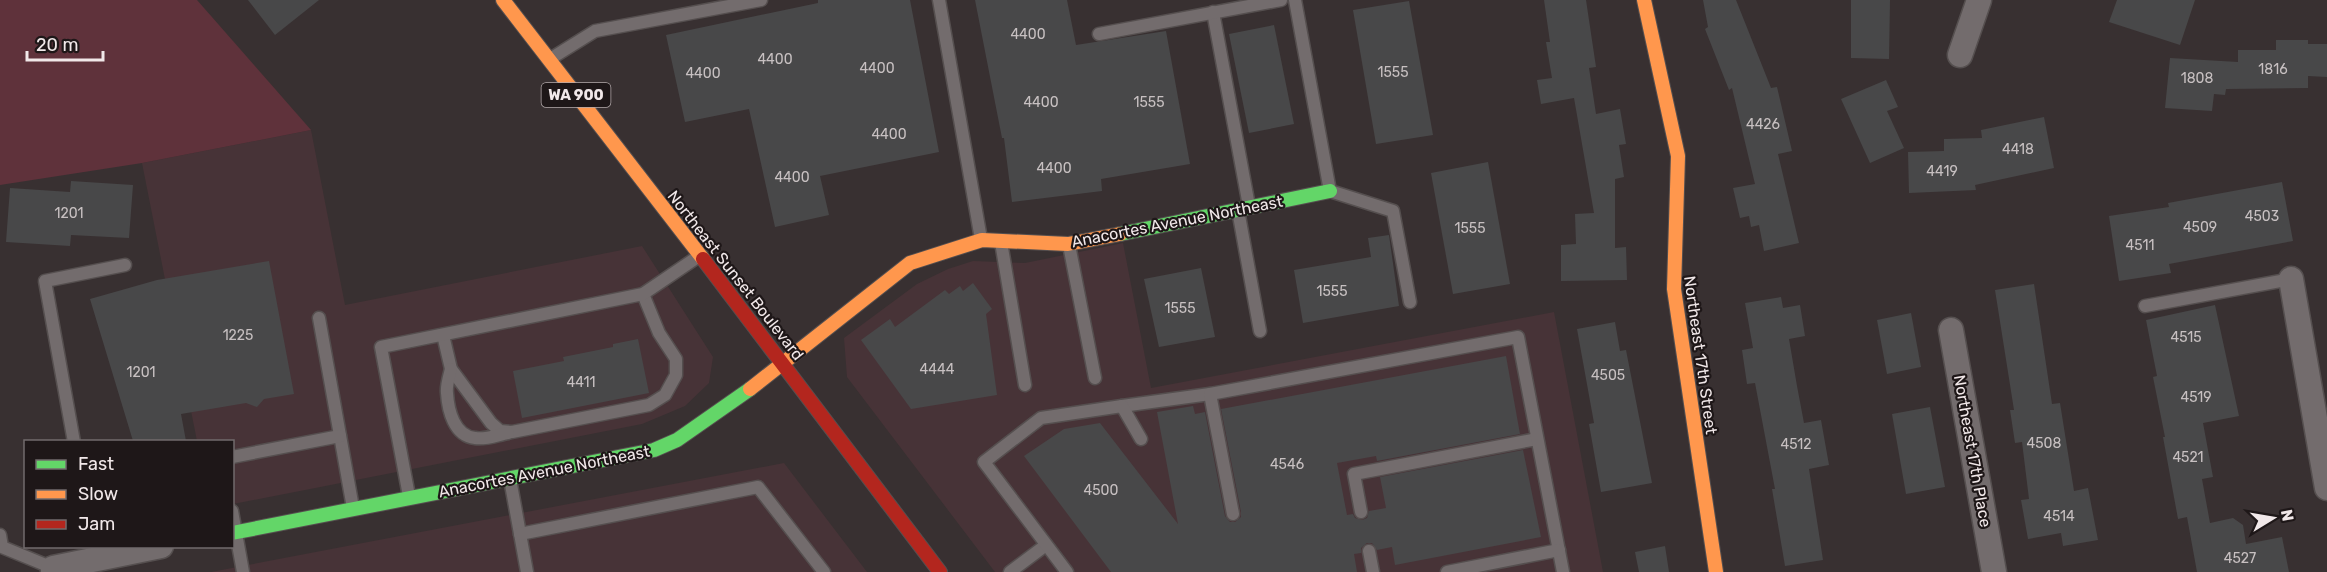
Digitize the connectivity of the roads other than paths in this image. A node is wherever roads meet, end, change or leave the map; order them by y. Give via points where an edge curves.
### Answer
1 (503, 0) edge
2 (761, 0) edge
3 (939, 0) edge
4 (1281, 0) edge
5 (1295, 0) edge
6 (1644, 0) edge
7 (1979, 0) edge
8 (1213, 12) junction
9 (1099, 34) dead end
10 (1960, 55) dead end
11 (549, 60) junction
12 (1330, 191) junction
13 (1244, 208) junction
14 (982, 240) junction
15 (1001, 241) junction
16 (1068, 243) junction
17 (700, 256) junction
18 (125, 265) dead end
19 (2291, 279) joint
20 (643, 294) junction
21 (1410, 302) dead end
22 (2145, 306) dead end
23 (319, 318) dead end
24 (1951, 330) dead end
25 (1260, 331) dead end
26 (443, 335) junction
27 (784, 364) junction
28 (451, 369) junction
29 (1095, 378) dead end
30 (1025, 385) dead end
31 (1210, 394) junction
32 (1122, 406) junction
33 (512, 432) junction
34 (340, 436) junction
35 (1141, 439) dead end
36 (1538, 439) junction
37 (74, 440) edge
38 (234, 457) edge
39 (510, 479) junction
40 (2327, 488) edge
41 (410, 499) junction
42 (353, 510) junction
43 (1361, 512) dead end
44 (1233, 514) dead end
45 (235, 532) edge
46 (520, 534) junction
47 (1, 544) edge
48 (1046, 545) junction
49 (142, 548) edge
50 (1559, 550) junction
51 (1369, 551) dead end
52 (94, 553) edge
53 (53, 570) edge
54 (243, 572) edge
55 (527, 572) edge
56 (824, 572) edge
57 (940, 572) edge
58 (1010, 572) edge
59 (1067, 572) edge
60 (1373, 572) edge
61 (1447, 572) edge
62 (1563, 572) edge
63 (1716, 572) edge
64 (1994, 572) edge

1 - 11 street, Northeast Sunset Boulevard / WA 900
2 - 11 lane via 595,31
3 - 14 lane
4 - 8 lane
5 - 12 lane
6 - 63 street, Northeast 17th Street via 1678,156 1674,289
7 - 10 street
8 - 9 lane
8 - 13 lane
11 - 17 street, Northeast Sunset Boulevard / WA 900
12 - 13 street, Anacortes Avenue Northeast
12 - 21 lane via 1393,211
13 - 16 street, Anacortes Avenue Northeast
13 - 25 lane
14 - 15 street, Anacortes Avenue Northeast
14 - 27 street, Anacortes Avenue Northeast via 910,263
15 - 16 street, Anacortes Avenue Northeast
15 - 30 lane
16 - 29 lane
17 - 20 lane
17 - 27 street, Northeast Sunset Boulevard / WA 900
18 - 37 lane via 45,280
19 - 22 lane
19 - 40 street
20 - 26 lane
20 - 33 lane via 659,333 676,358 676,375 665,395 649,405
23 - 34 lane
24 - 64 street, Northeast 17th Place
26 - 28 lane
26 - 41 lane via 381,347
27 - 39 street, Anacortes Avenue Northeast via 676,441 654,450
27 - 57 street, Northeast Sunset Boulevard / WA 900
28 - 33 lane via 491,423 500,431
28 - 33 lane via 446,391 453,420 462,433 477,439
31 - 32 lane
31 - 36 lane via 1518,337
31 - 44 lane
32 - 35 lane
32 - 48 lane via 1041,418 984,462
34 - 38 lane
34 - 42 lane
36 - 43 lane via 1354,474
36 - 50 lane
39 - 41 street, Anacortes Avenue Northeast
39 - 46 lane
41 - 42 street, Anacortes Avenue Northeast
42 - 45 street, Anacortes Avenue Northeast
45 - 54 lane
46 - 55 lane
46 - 56 lane via 758,487
47 - 53 lane
48 - 58 lane
48 - 59 lane
49 - 52 street
50 - 61 lane
50 - 62 lane
51 - 60 lane
52 - 53 street

